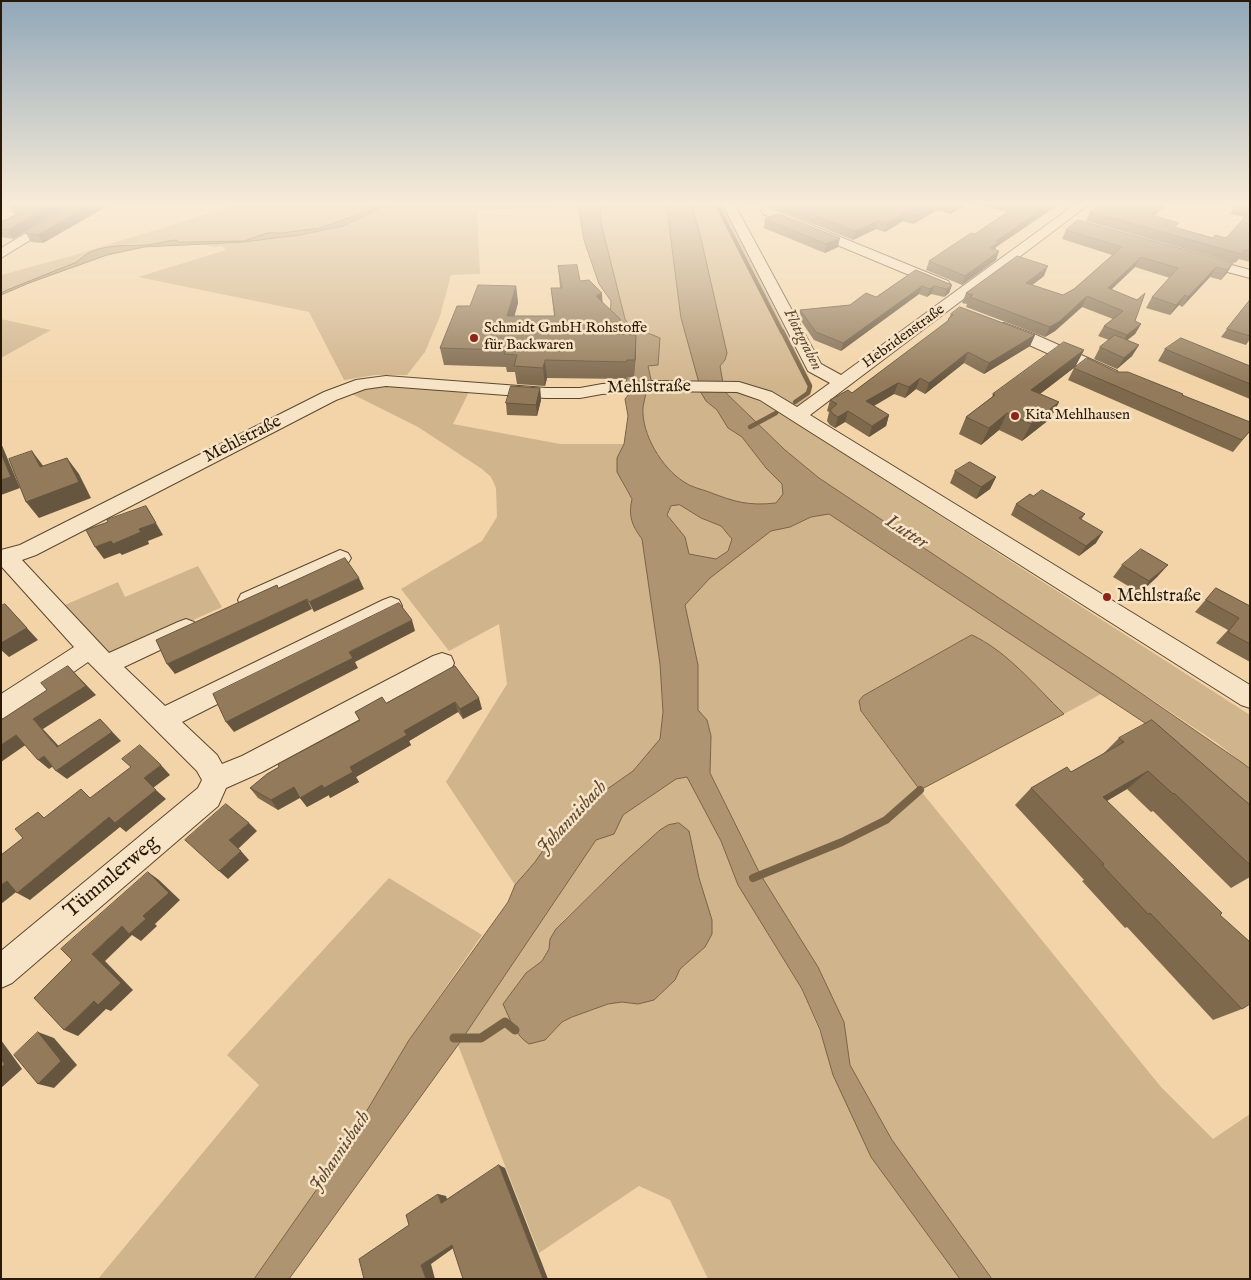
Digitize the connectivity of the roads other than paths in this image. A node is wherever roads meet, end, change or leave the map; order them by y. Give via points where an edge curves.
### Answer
1 (761, 265) edge
2 (897, 265) edge
3 (1003, 265) edge
4 (1217, 265) edge
5 (1250, 274) edge
6 (965, 293) junction
7 (946, 306) junction
8 (964, 313) edge
9 (990, 323) edge
10 (1117, 378) edge
11 (842, 383) junction
12 (798, 415) junction
13 (4, 558) edge
14 (340, 558) edge
15 (391, 606) edge
16 (232, 607) edge
17 (205, 620) edge
18 (98, 657) junction
19 (442, 663) dead end
20 (1250, 698) edge
21 (1, 708) edge
22 (161, 720) junction
23 (216, 779) junction
24 (1, 972) edge

1 - 11 street via 814,367
2 - 6 street
3 - 6 street, Hebridenstraße
4 - 5 street
6 - 7 street, Hebridenstraße
7 - 8 street
7 - 11 street, Hebridenstraße
9 - 10 street
11 - 12 street, Hebridenstraße
12 - 13 street, Mehlstraße via 753,390 724,386 652,386 571,393 386,381 362,384 330,396 36,546
12 - 20 street, Mehlstraße
13 - 18 street
14 - 16 street
15 - 22 street
17 - 18 street
18 - 21 street
18 - 22 street
19 - 23 street via 252,764
22 - 23 street via 207,763
23 - 24 street, Tümmlerweg via 208,797

